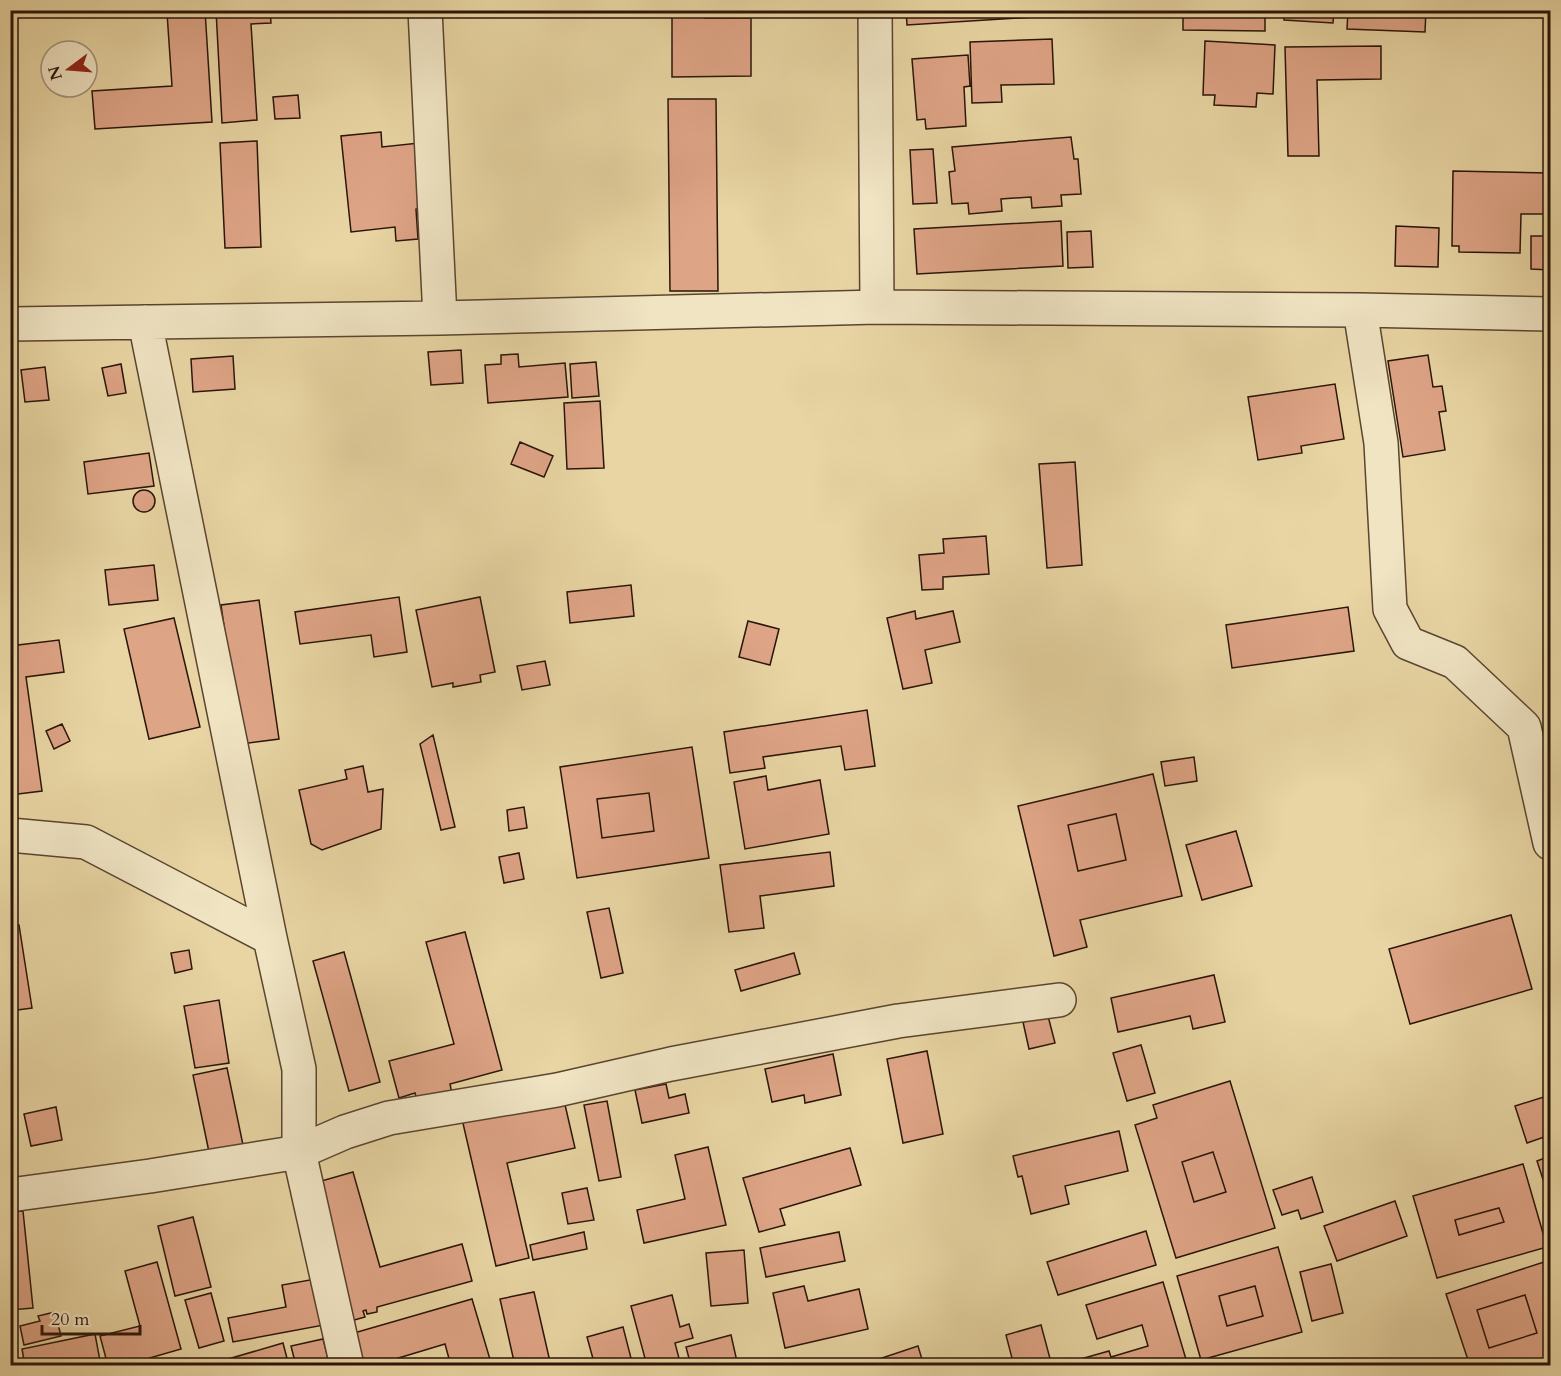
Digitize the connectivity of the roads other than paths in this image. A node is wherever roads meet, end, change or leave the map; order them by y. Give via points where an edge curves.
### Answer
1 (425, 10) edge
2 (875, 10) edge
3 (877, 308) junction
4 (1360, 310) junction
5 (1551, 314) edge
6 (440, 318) junction
7 (145, 322) junction
8 (10, 324) edge
9 (10, 835) edge
10 (1551, 843) edge
11 (270, 938) junction
12 (1059, 1000) dead end
13 (299, 1152) junction
14 (10, 1196) edge
15 (347, 1365) edge

1 - 6 street
2 - 3 street
3 - 4 street
3 - 6 street
4 - 5 street
4 - 10 street via 1381,443 1390,609 1408,643 1455,662 1524,727
6 - 7 street
7 - 8 street
7 - 11 street
9 - 11 street via 86,842
11 - 13 street via 299,1069
12 - 13 street via 898,1021 556,1090 389,1118
13 - 14 street
13 - 15 street

